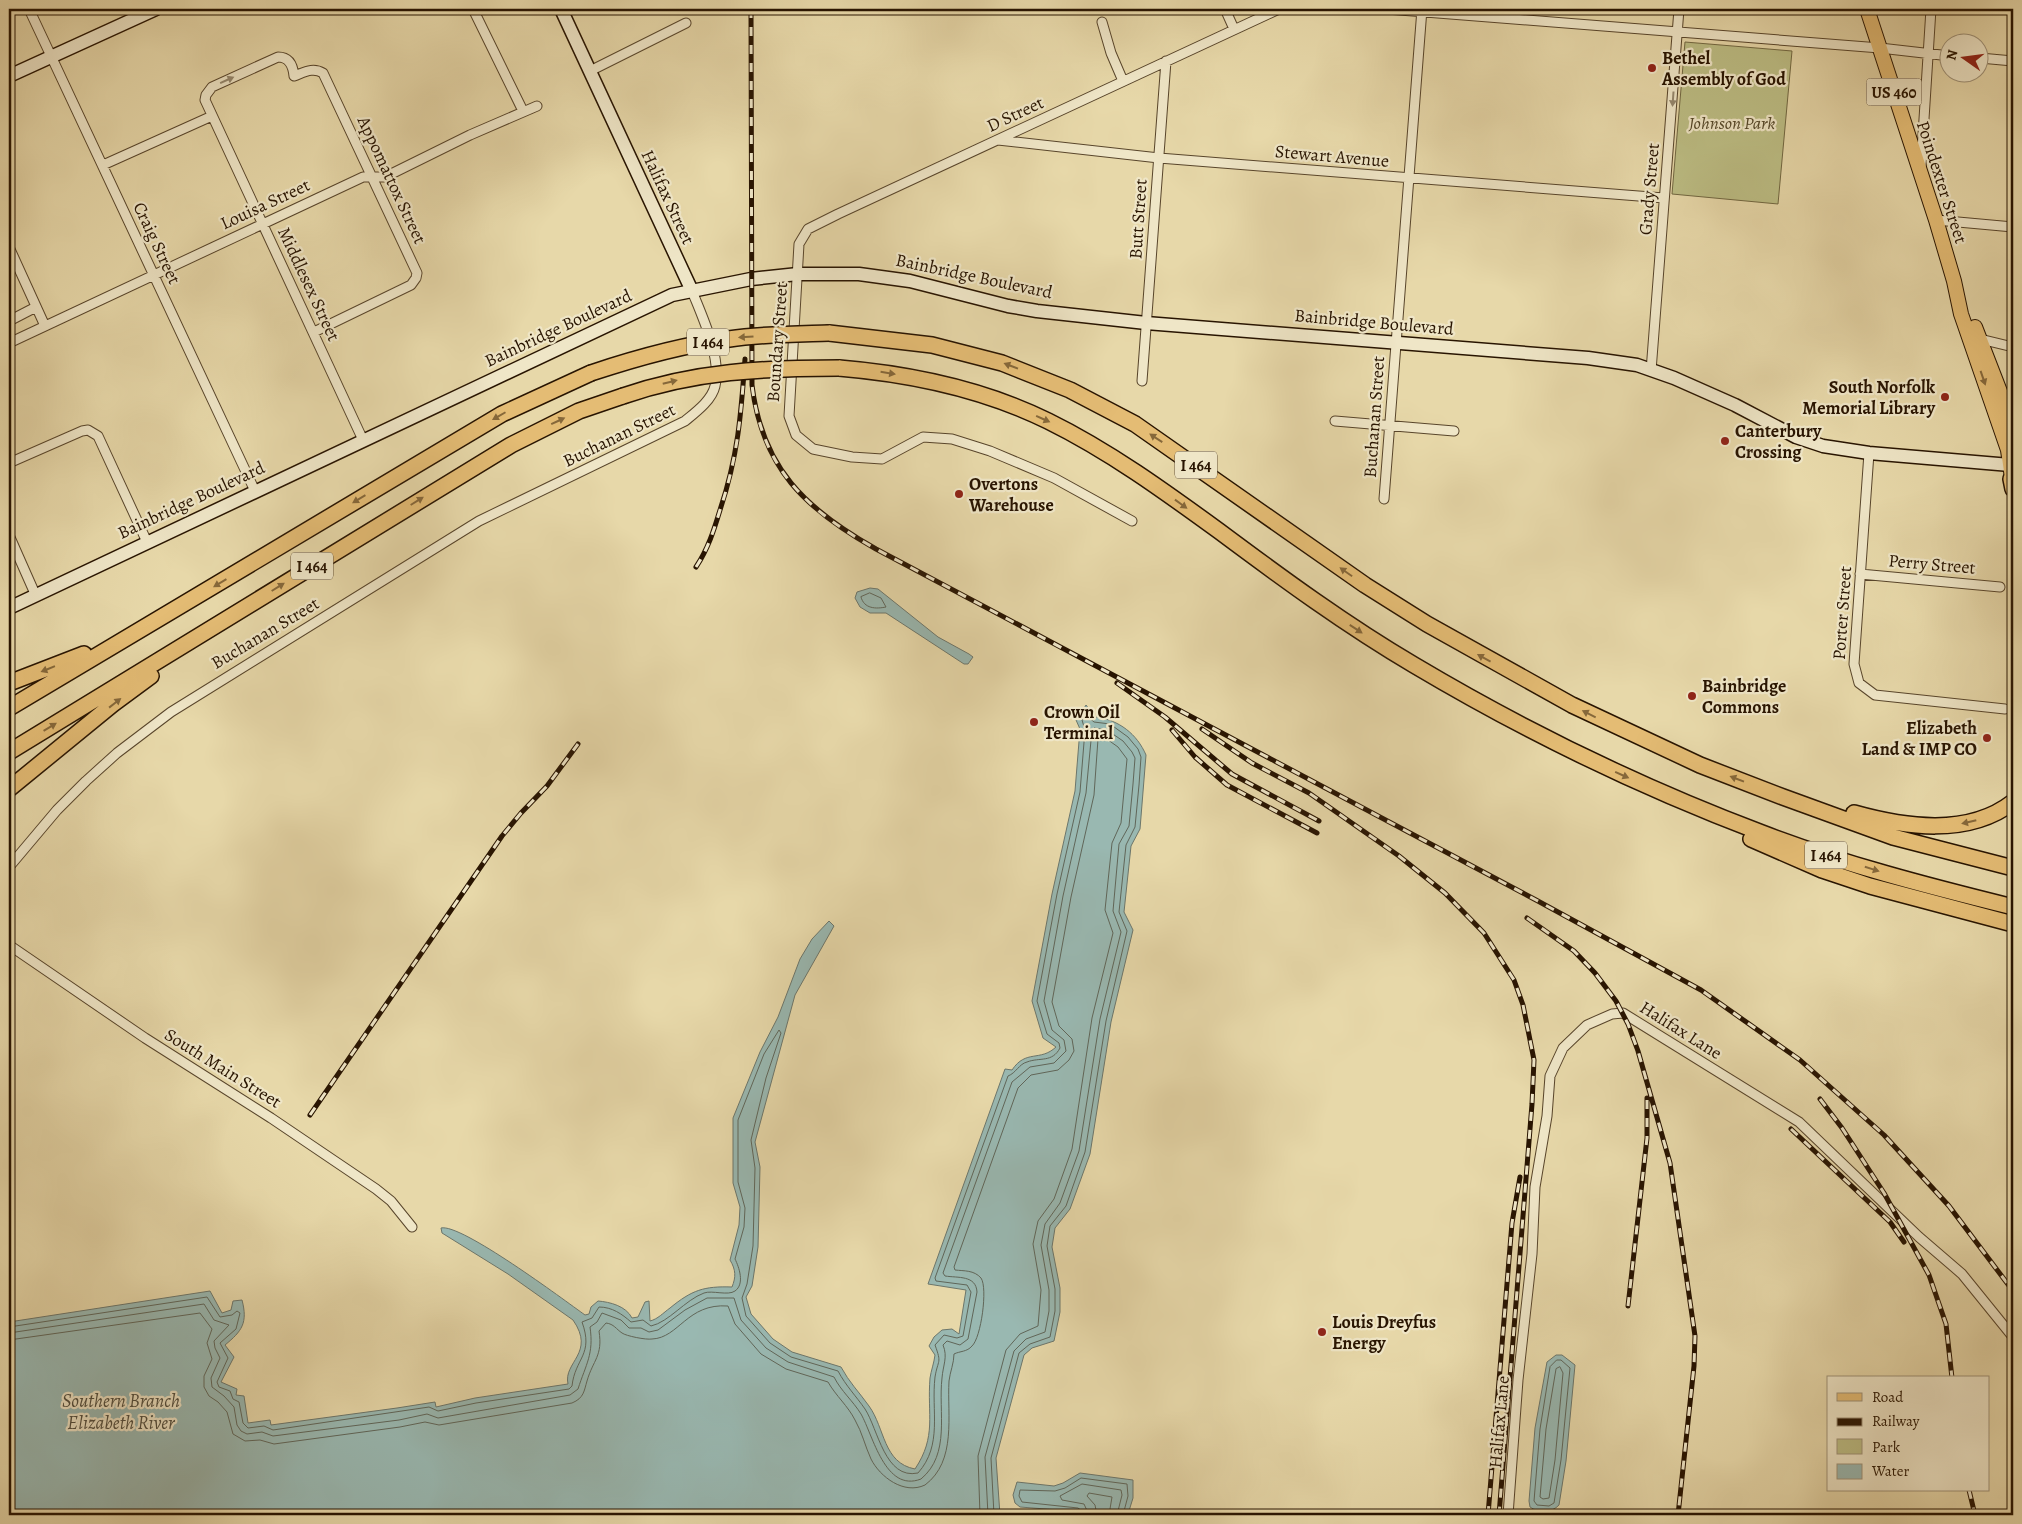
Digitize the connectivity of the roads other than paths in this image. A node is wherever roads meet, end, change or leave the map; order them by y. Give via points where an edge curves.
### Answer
1 (29, 9) edge
2 (156, 9) edge
3 (472, 9) edge
4 (561, 9) edge
5 (1225, 9) edge
6 (1279, 9) edge
7 (1387, 9) edge
8 (1679, 9) edge
9 (1867, 9) edge
10 (1931, 9) edge
11 (1422, 11) edge
12 (1102, 22) dead end
13 (686, 24) dead end
14 (1234, 29) junction
15 (1677, 33) junction
16 (1880, 48) junction
17 (1927, 54) junction
18 (1940, 55) edge
19 (51, 57) junction
20 (1990, 59) edge
21 (1166, 61) junction
22 (2013, 61) edge
23 (590, 71) junction
24 (9, 76) edge
25 (294, 76) joint
26 (1123, 81) junction
27 (537, 106) dead end
28 (523, 111) junction
29 (212, 116) junction
30 (998, 140) junction
31 (1159, 158) junction
32 (103, 165) junction
33 (1921, 176) junction
34 (373, 177) junction
35 (1409, 179) junction
36 (1664, 198) junction
37 (1936, 220) junction
38 (262, 223) junction
39 (2013, 227) edge
40 (9, 247) edge
41 (154, 274) junction
42 (798, 274) junction
43 (1954, 281) junction
44 (692, 291) junction
45 (36, 307) junction
46 (9, 321) edge
47 (1146, 323) junction
48 (45, 326) junction
49 (314, 332) junction
50 (1980, 339) junction
51 (1396, 342) junction
52 (9, 343) edge
53 (2010, 347) edge
54 (1991, 366) junction
55 (1652, 371) junction
56 (1142, 381) dead end
57 (704, 403) joint
58 (1335, 421) dead end
59 (2013, 425) edge
60 (1390, 426) junction
61 (1454, 431) dead end
62 (363, 440) junction
63 (1869, 453) junction
64 (9, 462) edge
65 (2012, 477) edge
66 (254, 491) junction
67 (1384, 499) dead end
68 (1132, 521) dead end
69 (9, 535) edge
70 (148, 542) junction
71 (1860, 574) junction
72 (2000, 587) dead end
73 (36, 596) junction
74 (258, 599) junction
75 (9, 608) edge
76 (156, 621) junction
77 (9, 683) edge
78 (9, 708) edge
79 (2006, 709) dead end
80 (9, 752) edge
81 (1645, 786) junction
82 (9, 789) edge
83 (1783, 797) junction
84 (2013, 802) edge
85 (9, 867) edge
86 (2013, 868) edge
87 (1945, 907) junction
88 (2013, 907) edge
89 (2013, 924) edge
90 (2013, 930) edge
91 (9, 945) edge
92 (412, 1227) dead end
93 (2013, 1337) edge
94 (1508, 1515) edge

1 - 19 street, Craig Street
2 - 19 street
3 - 28 street
4 - 23 street, Halifax Street
5 - 14 street
6 - 14 street, D Street
7 - 11 street
8 - 15 street, Grady Street
9 - 16 main road, Poindexter Street / US 460
10 - 17 street
11 - 15 street
11 - 35 street, Buchanan Street
12 - 26 street
13 - 23 street
14 - 21 street, D Street
15 - 16 street
15 -> 36 street, Grady Street
16 - 17 street
16 - 33 main road, Poindexter Street / US 460
17 - 18 street
17 - 33 street
19 - 24 street
19 - 32 street, Craig Street
20 - 22 street
21 - 26 street, D Street
21 - 31 street, Butt Street
23 - 44 street, Halifax Street
29 -> 25 street, Middlesex Street via 205,100 212,87 278,57 290,62
25 - 34 street, Appomattox Street via 310,70 323,73
26 - 30 street, D Street
27 - 28 street, Louisa Street
28 - 34 street, Louisa Street via 385,177
29 - 32 street
29 - 38 street, Middlesex Street
30 - 31 street, Stewart Avenue
30 - 42 street, D Street via 808,229 799,244
31 - 35 street, Stewart Avenue
31 - 47 street, Butt Street
32 - 41 street, Craig Street
33 - 37 main road, Poindexter Street / US 460
34 - 38 street, Louisa Street via 363,177
34 - 49 street, Appomattox Street via 417,273 416,278 411,285
35 - 36 street, Stewart Avenue
35 - 51 street, Buchanan Street
36 - 55 street, Grady Street
37 - 39 street
37 - 43 main road, Poindexter Street / US 460
38 - 41 street, Louisa Street
38 - 49 street, Middlesex Street
40 - 45 street
41 - 48 street, Louisa Street
41 - 66 street, Craig Street
42 - 44 street, Bainbridge Boulevard via 742,280
42 - 47 street, Bainbridge Boulevard via 880,276 1008,306
42 - 68 street, Boundary Street via 789,416 796,435 813,449 882,459 923,437 952,439 1054,478
43 - 50 main road, Poindexter Street / US 460
43 -> 65 main road, Poindexter Street / US 460 via 1960,314 2008,450
44 - 57 street, Halifax Street via 714,350 716,386
44 - 62 street, Bainbridge Boulevard via 664,299
45 - 46 street
45 - 48 street
47 - 51 street, Bainbridge Boulevard
47 - 56 street, Butt Street
48 - 52 street, Louisa Street
49 - 62 street, Middlesex Street
50 - 53 street
50 - 54 main road, Poindexter Street / US 460
51 - 55 street, Bainbridge Boulevard via 1588,358
51 - 60 street, Buchanan Street
53 - 54 street via 1998,349
54 - 59 main road, Poindexter Street / US 460
55 - 63 street, Bainbridge Boulevard via 1716,396 1796,437 1836,449
57 - 85 street, Buchanan Street via 674,428 479,521 171,712 136,737 86,781
58 - 60 street
60 - 61 street
60 - 67 street, Buchanan Street
62 - 66 street, Bainbridge Boulevard
63 - 65 street, Bainbridge Boulevard
63 - 71 street, Porter Street
64 - 70 street via 88,430 98,436
66 - 70 street, Bainbridge Boulevard
69 - 73 street
70 - 73 street, Bainbridge Boulevard
71 - 72 street, Perry Street
71 - 79 street, Porter Street via 1854,664 1856,677 1862,686 1875,695 1891,698
73 - 75 street, Bainbridge Boulevard
80 -> 74 highway, I 464
74 -> 81 highway, I 464, bridge via 511,445 579,411 676,380 725,372 840,368 906,376 978,394 1054,424 1114,458 1316,602 1413,664 1562,747
82 -> 74 highway via 120,698 205,641
76 -> 77 highway
76 - 78 highway, I 464
83 -> 76 highway, I 464, bridge via 1641,739 1471,651 1365,585 1196,465 1104,406 1036,376 968,354 932,345 829,333 731,338 694,344 591,373 502,414
81 - 87 highway via 1715,823 1822,870
81 -> 88 highway, I 464 via 1818,852 1890,875
84 -> 83 highway via 1981,819 1943,826 1872,818
83 - 86 highway, I 464 via 1893,837
87 - 89 highway
87 - 90 highway
91 - 92 street, South Main Street via 376,1189 391,1201
93 - 94 street, Halifax Lane via 1962,1274 1799,1122 1622,1013 1612,1014 1587,1025 1563,1048 1550,1076 1535,1187 1532,1254

